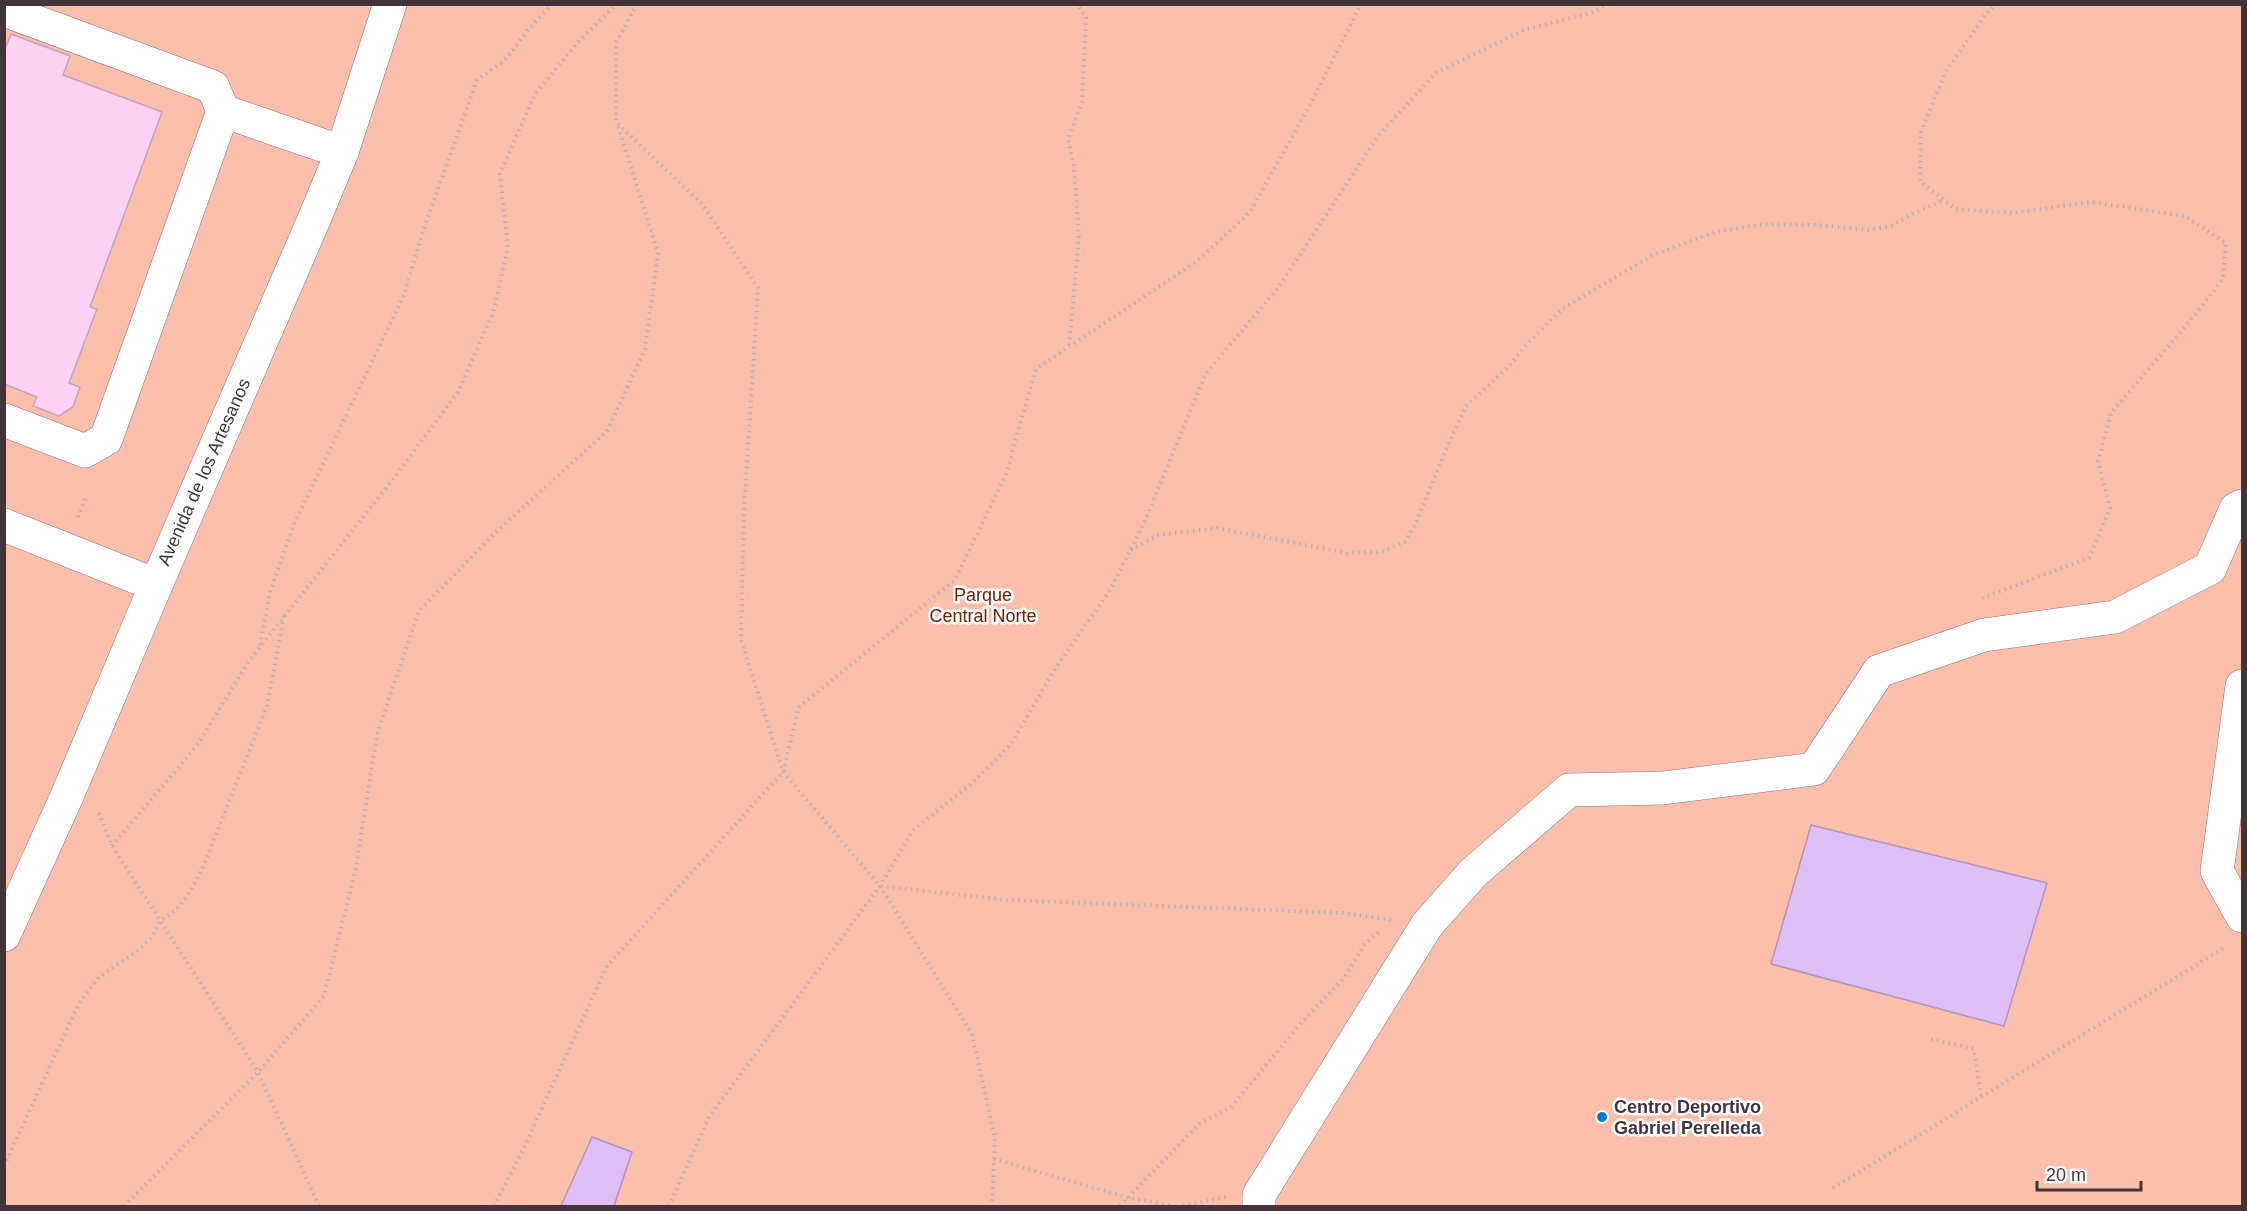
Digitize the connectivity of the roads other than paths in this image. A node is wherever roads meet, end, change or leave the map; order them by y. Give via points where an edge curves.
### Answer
1 (390, 4) edge
2 (4, 10) edge
3 (223, 111) junction
4 (342, 152) junction
5 (4, 420) edge
6 (2242, 506) edge
7 (4, 525) edge
8 (156, 585) junction
9 (2242, 686) edge
10 (2237, 929) edge
11 (4, 935) edge
12 (1259, 1206) edge

1 - 4 street, Avenida de los Artesanos
2 - 3 street via 213,87
3 - 4 street
3 - 5 street via 106,439 85,451
4 - 8 street, Avenida de los Artesanos
6 - 12 street via 2236,509 2210,568 2115,617 1984,635 1879,671 1814,769 1663,788 1569,789 1473,873 1427,926 1259,1195
7 - 8 street
8 - 11 street, Avenida de los Artesanos
9 - 10 street via 2217,871

